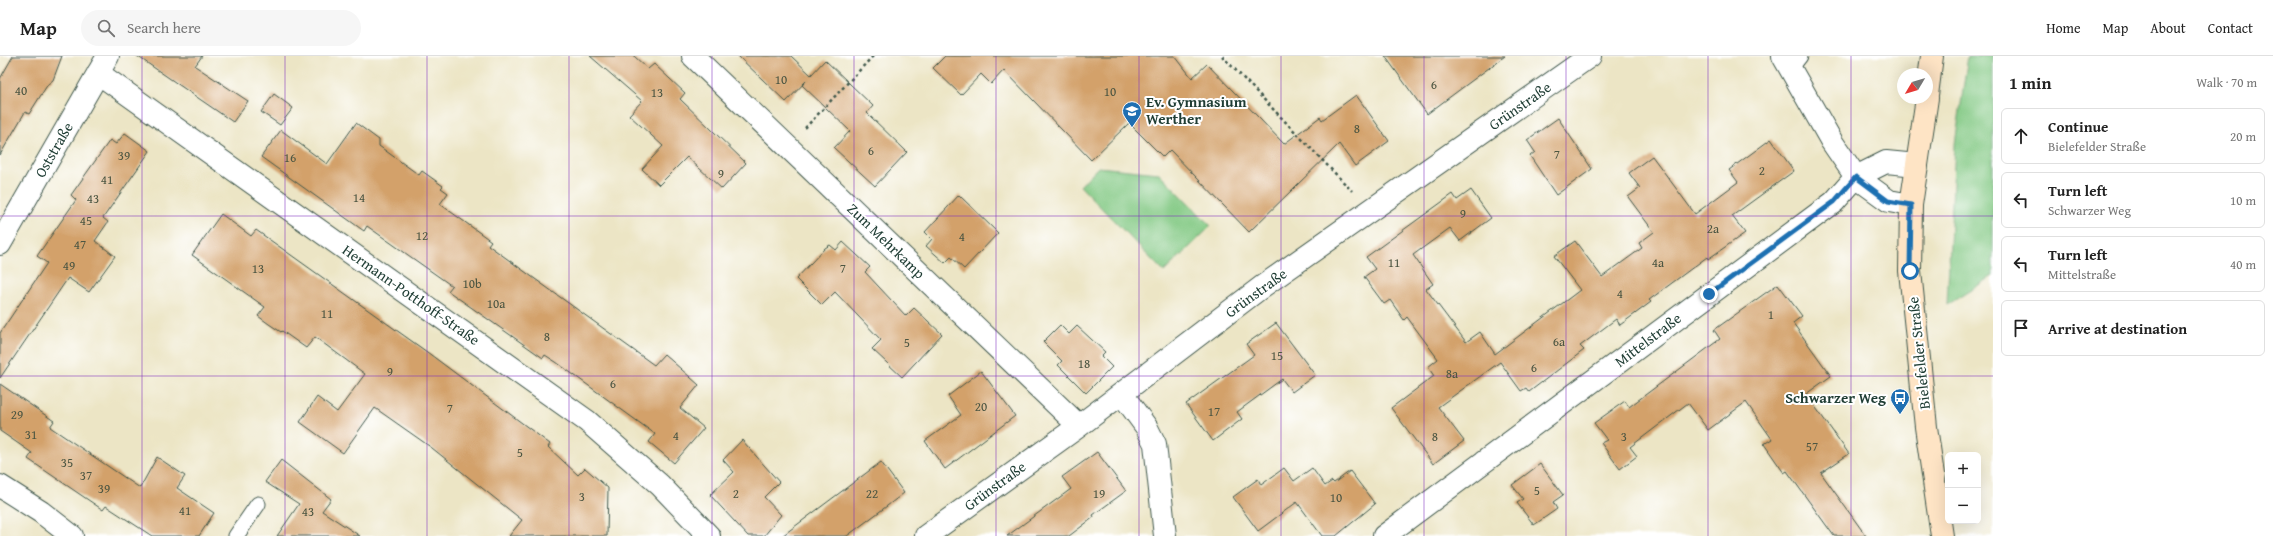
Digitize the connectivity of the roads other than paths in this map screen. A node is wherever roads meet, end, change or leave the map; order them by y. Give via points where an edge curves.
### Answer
1 (693, 56) edge
2 (1590, 56) edge
3 (1932, 56) edge
4 (1791, 60) edge
5 (103, 65) edge
6 (1930, 68) edge
7 (1925, 104) edge
8 (1917, 165) junction
9 (1856, 177) junction
10 (1911, 205) junction
11 (0, 244) edge
12 (1122, 394) junction
13 (1079, 426) junction
14 (0, 486) edge
15 (258, 504) dead end
16 (72, 536) edge
17 (236, 536) edge
18 (709, 536) edge
19 (926, 536) edge
20 (1165, 536) edge
21 (1384, 536) edge
22 (1942, 536) edge

1 - 13 street, Zum Mehrkamp
2 - 12 street, Grünstraße via 1264,286
3 - 6 main road
4 - 9 street via 1832,142
5 - 11 street, Oststraße
5 - 18 street, Hermann-Potthoff-Straße via 587,421 660,485
7 - 8 main road, Bielefelder Straße
8 - 9 street, Mittelstraße via 1886,162
8 - 10 main road, Bielefelder Straße
9 - 10 street via 1888,201
9 - 21 street, Mittelstraße via 1834,202
10 - 22 main road, Bielefelder Straße via 1910,271 1926,426
12 - 13 street, Grünstraße
12 - 20 street via 1147,428 1155,444
13 - 19 street, Grünstraße
14 - 16 street via 41,512
15 - 17 lane

